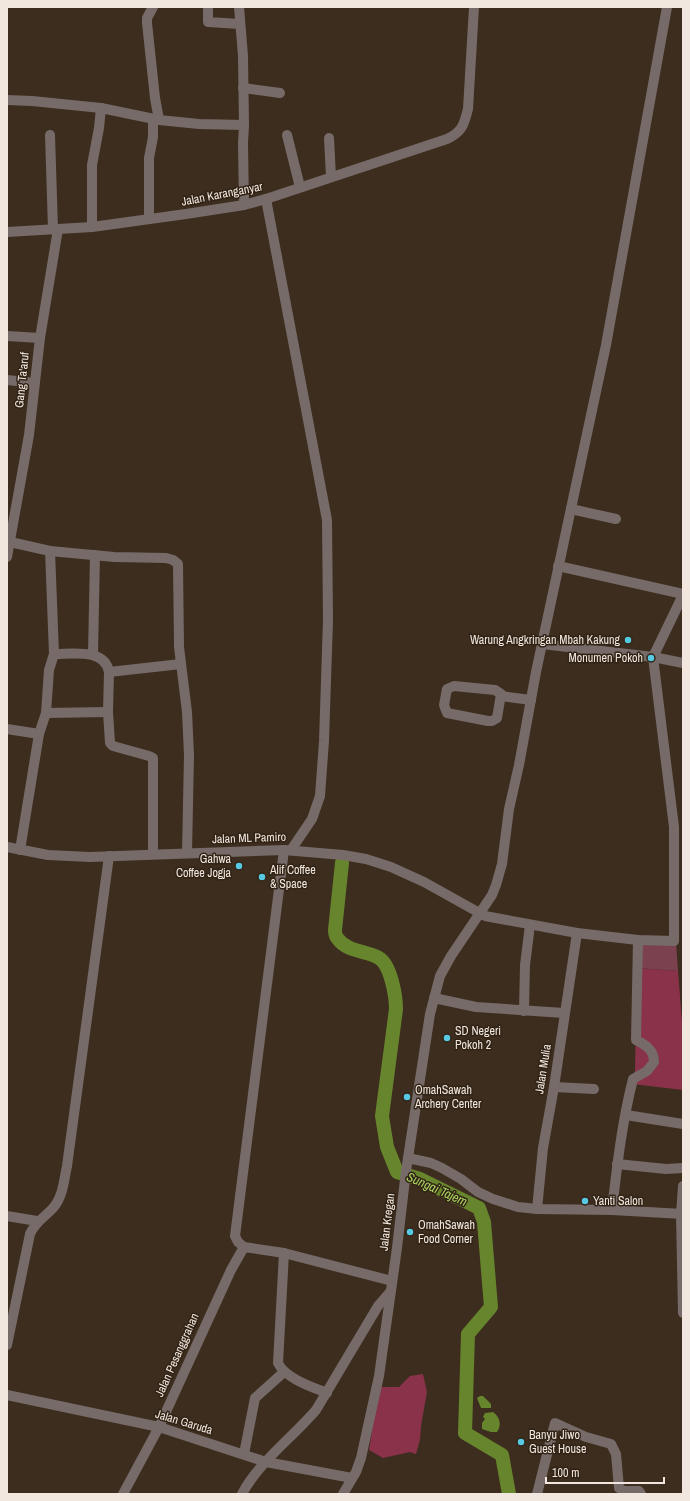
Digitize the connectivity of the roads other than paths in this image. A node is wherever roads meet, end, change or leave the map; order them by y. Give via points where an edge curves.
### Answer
1 (153, 7) edge
2 (208, 7) edge
3 (239, 7) edge
4 (474, 7) edge
5 (667, 7) edge
6 (240, 24) junction
7 (243, 88) junction
8 (280, 93) dead end
9 (7, 100) edge
10 (101, 108) junction
11 (156, 119) junction
12 (244, 125) junction
13 (50, 135) dead end
14 (287, 135) dead end
15 (329, 138) dead end
16 (331, 177) junction
17 (300, 187) junction
18 (266, 199) junction
19 (244, 205) junction
20 (149, 219) junction
21 (92, 227) junction
22 (55, 229) junction
23 (7, 232) edge
24 (7, 336) edge
25 (40, 338) junction
26 (7, 380) edge
27 (35, 383) junction
28 (571, 509) junction
29 (616, 519) dead end
30 (10, 542) junction
31 (50, 551) junction
32 (95, 555) junction
33 (7, 557) edge
34 (558, 566) junction
35 (683, 595) edge
36 (542, 644) junction
37 (54, 654) junction
38 (93, 654) junction
39 (653, 657) junction
40 (683, 663) edge
41 (181, 664) junction
42 (109, 672) junction
43 (501, 696) junction
44 (531, 700) junction
45 (108, 712) junction
46 (46, 713) junction
47 (7, 729) edge
48 (39, 734) junction
49 (7, 847) edge
50 (20, 850) junction
51 (288, 850) junction
52 (187, 853) junction
53 (153, 854) junction
54 (109, 856) junction
55 (480, 913) junction
56 (530, 925) junction
57 (577, 933) junction
58 (638, 940) junction
59 (434, 998) junction
60 (524, 1011) junction
61 (564, 1014) junction
62 (554, 1087) junction
63 (594, 1089) dead end
64 (626, 1115) junction
65 (683, 1124) edge
66 (408, 1158) junction
67 (617, 1164) junction
68 (683, 1168) edge
69 (683, 1186) edge
70 (536, 1209) junction
71 (612, 1210) junction
72 (682, 1214) edge
73 (7, 1216) edge
74 (37, 1221) junction
75 (244, 1247) junction
76 (284, 1253) junction
77 (392, 1286) junction
78 (683, 1313) edge
79 (7, 1345) edge
80 (284, 1372) junction
81 (327, 1393) junction
82 (7, 1395) edge
83 (159, 1427) junction
84 (244, 1454) junction
85 (266, 1462) junction
86 (352, 1478) junction
87 (123, 1494) edge
88 (242, 1494) edge
89 (343, 1494) edge
90 (537, 1494) edge
91 (641, 1494) edge

1 - 11 street via 147,23
2 - 6 street via 208,22
3 - 6 street
4 - 16 street, Jalan Karanganyar via 468,110 465,122 456,134
5 - 28 street, Jalan Kregan via 606,345
6 - 7 street
7 - 8 street
7 - 12 street
9 - 10 street
10 - 11 street
10 - 21 street via 100,128 92,165
11 - 12 street via 199,124
11 - 20 street via 149,158
12 - 19 street
13 - 22 street, Gang Ta'aruf
14 - 17 street
15 - 16 street
16 - 17 street, Jalan Karanganyar
17 - 18 street, Jalan Karanganyar
18 - 19 street, Jalan Karanganyar
18 - 51 street via 327,520 328,620 320,796 312,819
19 - 20 street, Jalan Karanganyar
20 - 21 street, Jalan Karanganyar
21 - 22 street, Jalan Karanganyar
22 - 23 street, Jalan Karanganyar
22 - 25 street, Gang Ta'aruf
24 - 25 street
25 - 27 street, Gang Ta'aruf
26 - 27 street
27 - 30 street, Gang Ta'aruf via 29,435
28 - 29 street
28 - 34 street, Jalan Kregan
30 - 31 street
30 - 33 street, Gang Ta'aruf
31 - 32 street
31 - 37 street
32 - 38 street
32 - 41 street via 166,558 177,562
34 - 35 street
34 - 36 street, Jalan Kregan
35 - 39 street
36 - 39 street
36 - 44 street, Jalan Kregan
37 - 38 street
37 - 46 street via 49,670
38 - 42 street via 103,660
39 - 40 street
39 - 58 street, Jalan ML Pamiro via 674,827 675,940
41 - 42 street
41 - 52 street via 189,755
42 - 45 street
43 - 43 street via 498,716 492,721 449,714 445,708 447,689 454,686 495,690 499,691
43 - 44 street
44 - 55 street, Jalan Kregan via 502,864 494,890
45 - 46 street
45 - 53 street via 110,743 153,758
46 - 48 street
47 - 48 street
48 - 50 street
49 - 50 street, Jalan ML Pamiro
50 - 54 street, Jalan ML Pamiro via 65,856
51 - 52 street, Jalan ML Pamiro
51 - 55 street, Jalan ML Pamiro via 343,855 391,867
51 - 75 street via 235,1236
52 - 53 street, Jalan ML Pamiro
53 - 54 street, Jalan ML Pamiro
54 - 74 street via 68,1166 59,1199
55 - 56 street, Jalan ML Pamiro
55 - 59 street, Jalan Kregan via 440,976
56 - 57 street, Jalan ML Pamiro
56 - 60 street via 525,965
57 - 58 street, Jalan ML Pamiro
57 - 61 street, Jalan Mulia
58 - 64 street via 636,1040 652,1052 654,1062 647,1071 633,1079
59 - 60 street via 476,1007
59 - 66 street, Jalan Kregan via 426,1033
60 - 61 street
61 - 62 street, Jalan Mulia
62 - 63 street
62 - 70 street, Jalan Mulia via 544,1141
64 - 65 street
64 - 67 street
66 - 70 street via 442,1168 493,1199 518,1207
66 - 77 street, Jalan Kregan
67 - 68 street via 666,1169
67 - 71 street
69 - 72 street
70 - 71 street
71 - 72 street
72 - 78 street
73 - 74 street
74 - 79 street via 30,1234
75 - 76 street
75 - 83 street, Jalan Pesanggrahan
76 - 77 street
76 - 80 street via 277,1360
77 - 81 street
77 - 86 street, Jalan Kregan via 379,1376 364,1449
80 - 81 street
80 - 84 street via 255,1398
81 - 85 street via 304,1424
82 - 83 street, Jalan Garuda
83 - 84 street, Jalan Garuda
83 - 87 street, Jalan Pesanggrahan
84 - 85 street, Jalan Garuda
85 - 86 street, Jalan Garuda
85 - 88 street
86 - 89 street, Jalan Kregan
90 - 91 street via 555,1423 586,1437 611,1444 616,1454 619,1488 624,1491 639,1491

